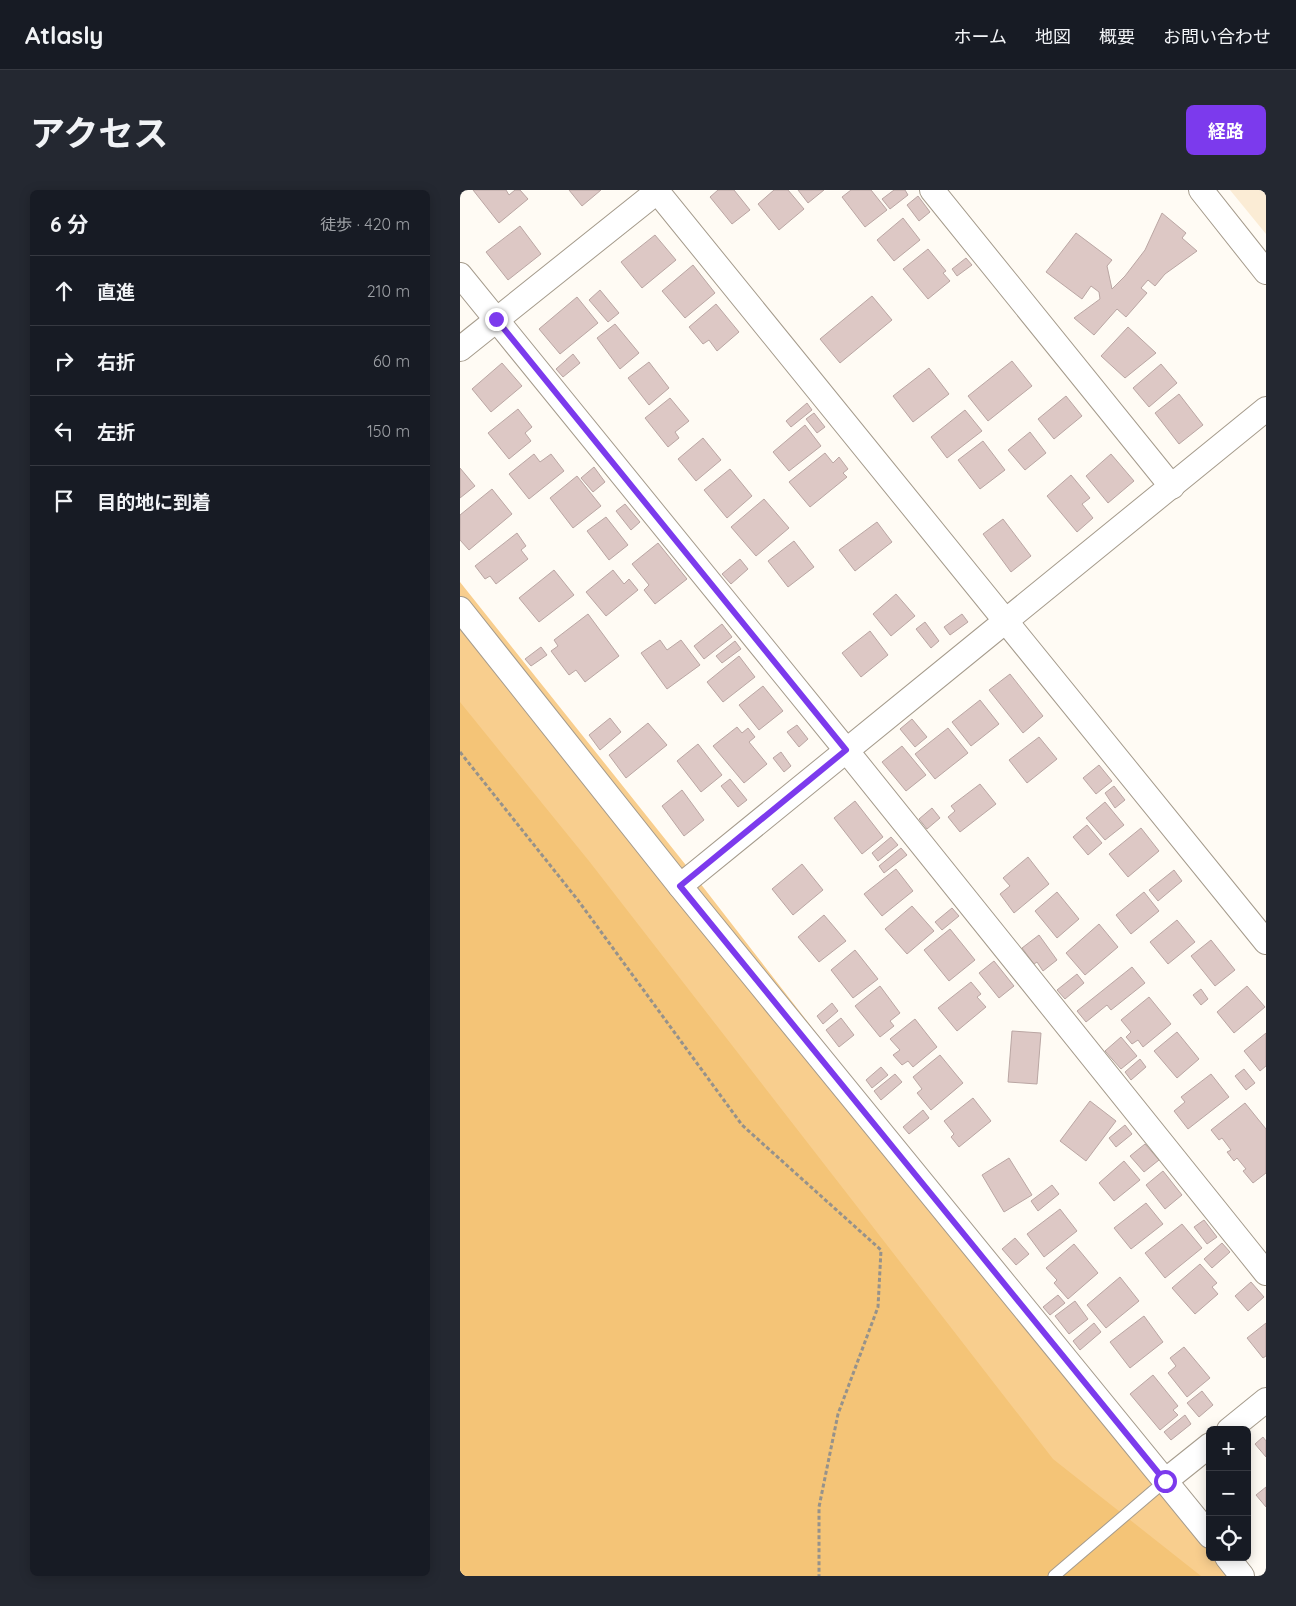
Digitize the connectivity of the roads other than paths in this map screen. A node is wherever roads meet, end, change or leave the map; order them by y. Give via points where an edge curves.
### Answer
1 (657, 190) edge
2 (932, 190) edge
3 (1201, 190) edge
4 (1266, 272) edge
5 (460, 275) edge
6 (496, 319) junction
7 (460, 349) edge
8 (1266, 409) edge
9 (1172, 487) junction
10 (460, 609) edge
11 (1005, 622) junction
12 (846, 750) junction
13 (680, 886) junction
14 (1266, 942) edge
15 (1266, 1273) edge
16 (1266, 1400) edge
17 (1234, 1426) edge
18 (1206, 1448) edge
19 (1165, 1481) junction
20 (1206, 1531) edge
21 (1230, 1561) edge
22 (1054, 1576) edge
23 (1242, 1576) edge

1 - 6 street
1 - 11 street
2 - 9 street
3 - 4 street
5 - 6 street
6 - 7 street
6 - 12 street
8 - 9 street
9 - 11 street
10 - 13 street
11 - 12 street
11 - 14 street
12 - 13 street
12 - 15 street
13 - 19 street
16 - 17 street
18 - 19 street
19 - 20 street
19 - 22 lane
21 - 23 street

